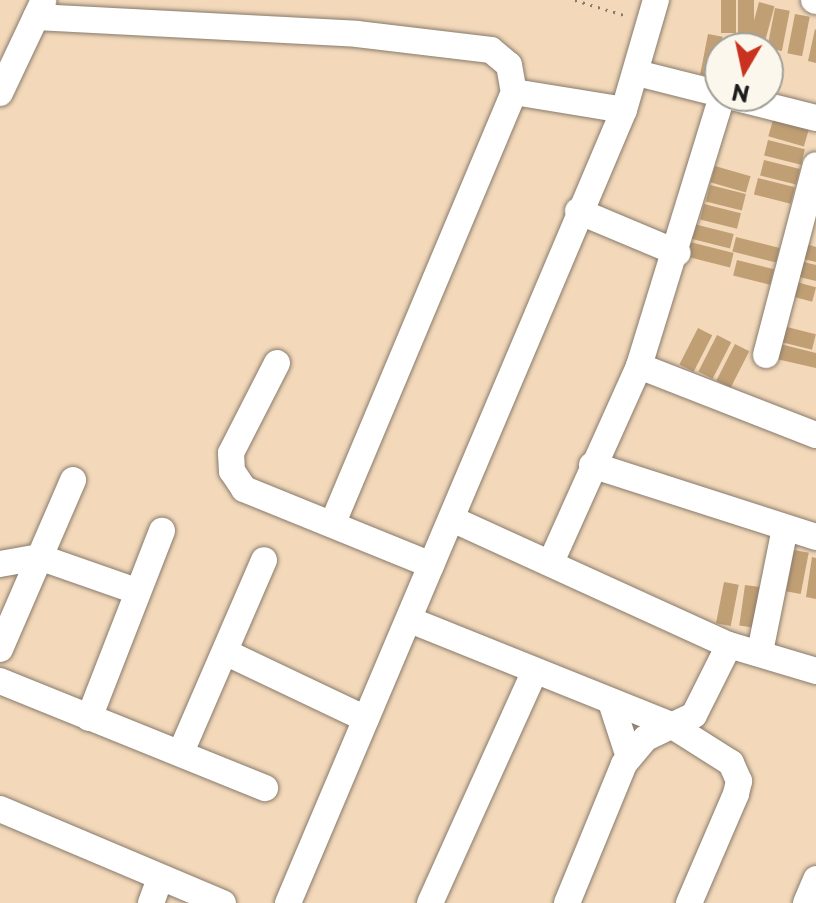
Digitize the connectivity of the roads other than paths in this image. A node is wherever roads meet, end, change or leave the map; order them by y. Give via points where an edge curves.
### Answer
1 (36, 6) edge
2 (653, 12) edge
3 (637, 73) junction
4 (514, 92) junction
5 (704, 92) edge
6 (0, 93) edge
7 (624, 110) junction
8 (784, 111) edge
9 (718, 112) edge
10 (816, 118) edge
11 (816, 165) edge
12 (578, 211) junction
13 (678, 253) junction
14 (766, 355) dead end
15 (277, 363) dead end
16 (639, 366) junction
17 (816, 435) edge
18 (592, 465) junction
19 (73, 480) dead end
20 (452, 519) junction
21 (333, 522) junction
22 (785, 528) junction
23 (162, 531) dead end
24 (816, 537) edge
25 (39, 557) junction
26 (264, 560) dead end
27 (551, 562) junction
28 (0, 564) edge
29 (431, 565) junction
30 (136, 591) junction
31 (410, 620) junction
32 (729, 645) junction
33 (0, 649) edge
34 (225, 652) junction
35 (760, 652) junction
36 (816, 671) edge
37 (534, 673) junction
38 (0, 681) edge
39 (611, 702) junction
40 (89, 718) junction
41 (366, 719) junction
42 (671, 725) junction
43 (181, 752) junction
44 (629, 757) junction
45 (265, 788) dead end
46 (0, 809) edge
47 (160, 878) junction
48 (816, 879) edge
49 (151, 903) edge
50 (223, 903) edge
51 (288, 903) edge
52 (430, 903) edge
53 (567, 903) edge
54 (689, 903) edge
55 (806, 903) edge

1 - 4 street via 476,47 502,55 513,74
1 - 6 street
2 - 3 street
3 - 5 street
3 - 7 street
4 - 7 street
4 - 21 street
7 - 12 street
8 - 10 street
9 - 13 street
11 - 14 street
12 - 13 street
12 - 20 street
13 - 16 street
15 - 21 street via 231,453 232,471 244,489
16 - 17 street
16 - 18 street
18 - 22 street
18 - 27 street
19 - 25 street
20 - 27 street
20 - 29 street
21 - 29 street
22 - 24 street
22 - 35 street
23 - 30 street
25 - 28 street
25 - 30 street
25 - 33 street
26 - 34 street
27 - 32 street
29 - 31 street
30 - 40 street
31 - 37 street
31 - 41 street
32 - 35 street
32 - 42 street via 701,706
34 - 41 street
34 - 43 street
35 - 36 street
37 - 39 street
37 - 52 street
38 - 40 street
39 - 42 street
39 - 44 street
40 - 43 street
41 - 51 street
42 - 44 street via 646,738
42 - 54 street via 731,763 739,781
43 - 45 street
44 - 53 street
46 - 47 street
47 - 49 street
47 - 50 street
48 - 55 street

